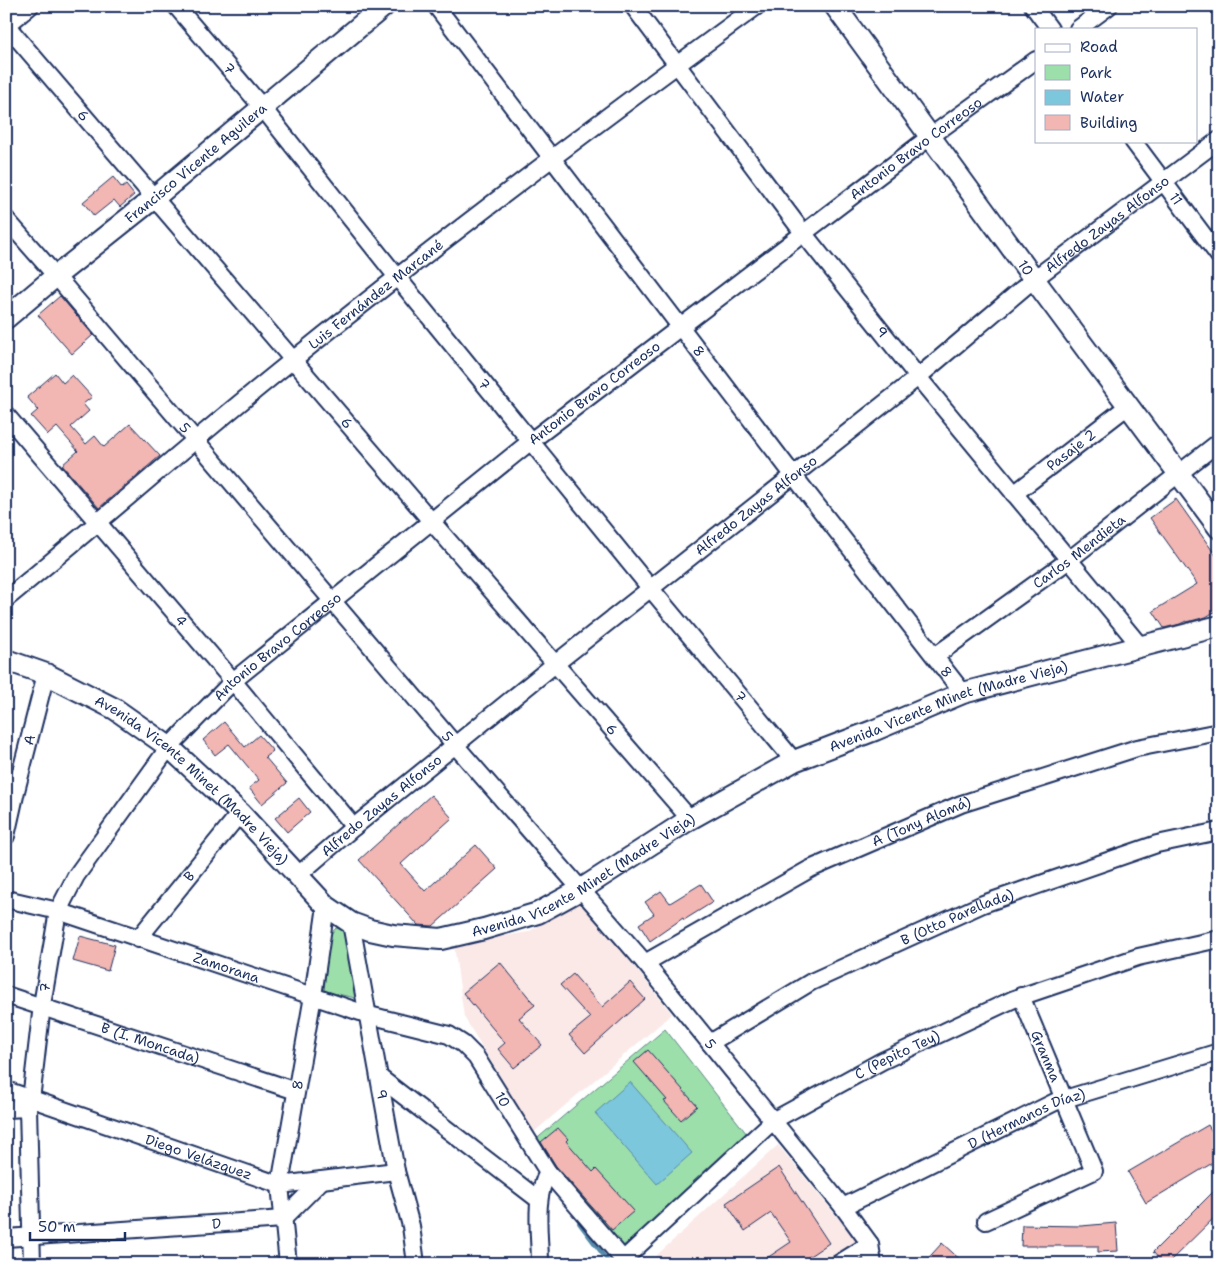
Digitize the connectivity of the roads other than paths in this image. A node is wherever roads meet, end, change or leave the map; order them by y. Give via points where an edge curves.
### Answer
1 (30, 6) edge
2 (176, 6) edge
3 (384, 6) edge
4 (436, 6) edge
5 (633, 6) edge
6 (757, 6) edge
7 (835, 6) edge
8 (1033, 6) edge
9 (1109, 6) edge
10 (6, 26) edge
11 (1049, 28) edge
12 (1079, 28) edge
13 (1035, 61) edge
14 (676, 65) junction
15 (262, 107) junction
16 (931, 136) junction
17 (1219, 140) edge
18 (1134, 142) edge
19 (552, 159) junction
20 (1162, 181) junction
21 (154, 198) junction
22 (6, 219) edge
23 (804, 234) junction
24 (1219, 256) edge
25 (56, 276) junction
26 (397, 277) junction
27 (1034, 279) junction
28 (6, 318) edge
29 (679, 327) junction
30 (293, 360) junction
31 (918, 377) junction
32 (1128, 406) junction
33 (6, 416) edge
34 (196, 440) junction
35 (531, 441) junction
36 (1219, 442) edge
37 (1179, 473) junction
38 (794, 476) junction
39 (1014, 494) junction
40 (432, 522) junction
41 (99, 524) junction
42 (1219, 528) edge
43 (1069, 560) junction
44 (651, 589) junction
45 (6, 599) edge
46 (332, 600) junction
47 (1219, 626) edge
48 (1141, 648) junction
49 (935, 656) junction
50 (6, 660) edge
51 (556, 664) junction
52 (46, 674) junction
53 (233, 681) junction
54 (963, 693) junction
55 (1219, 732) edge
56 (455, 745) junction
57 (169, 747) junction
58 (794, 761) junction
59 (11, 790) edge
60 (240, 813) junction
61 (690, 819) junction
62 (354, 827) junction
63 (1219, 832) edge
64 (6, 836) edge
65 (297, 876) junction
66 (580, 890) junction
67 (6, 898) edge
68 (326, 906) junction
69 (58, 911) junction
70 (351, 923) junction
71 (1219, 938) edge
72 (138, 939) junction
73 (645, 963) junction
74 (6, 995) edge
75 (313, 996) junction
76 (1021, 996) junction
77 (42, 1006) junction
78 (369, 1015) junction
79 (449, 1035) joint
80 (710, 1043) junction
81 (1219, 1052) edge
82 (379, 1077) junction
83 (6, 1090) edge
84 (296, 1091) junction
85 (1065, 1099) junction
86 (30, 1104) junction
87 (6, 1108) edge
88 (774, 1120) junction
89 (396, 1171) junction
90 (548, 1172) junction
91 (322, 1180) junction
92 (280, 1185) junction
93 (539, 1200) junction
94 (843, 1206) junction
95 (283, 1219) junction
96 (986, 1221) dead end
97 (30, 1235) junction
98 (6, 1238) edge
99 (870, 1244) junction
100 (626, 1262) edge
101 (32, 1264) edge
102 (288, 1264) edge
103 (416, 1264) edge
104 (540, 1264) edge
105 (838, 1264) edge
106 (873, 1264) edge

1 - 10 street
2 - 15 street, 7
3 - 15 main road, Francisco Vicente Aguilera
4 - 19 street, 8
5 - 14 street, 9
6 - 14 street, Luis Fernández Marcané
7 - 16 main road, 10
8 - 11 street
9 - 12 street
10 - 21 street, 6
13 - 16 street, Antonio Bravo Correoso
14 - 19 street, Luis Fernández Marcané
14 - 23 street, 9
15 - 21 main road, Francisco Vicente Aguilera
15 - 26 street, 7
16 - 23 street, Antonio Bravo Correoso
16 - 27 main road, 10
17 - 20 street, Alfredo Zayas Alfonso
18 - 20 street, 11
19 - 26 street, Luis Fernández Marcané
19 - 29 street, 8
20 - 24 street, 11
20 - 27 street, Alfredo Zayas Alfonso
21 - 25 main road, Francisco Vicente Aguilera
21 - 30 street, 6
22 - 25 street, 5
23 - 29 street, Antonio Bravo Correoso
23 - 31 street, 9
25 - 28 main road, Francisco Vicente Aguilera
25 - 34 street, 5
26 - 30 street, Luis Fernández Marcané
26 - 35 street, 7
27 - 31 street, Alfredo Zayas Alfonso
27 - 32 main road, 10
29 - 35 street, Antonio Bravo Correoso
29 - 38 street, 8
30 - 34 street, Luis Fernández Marcané
30 - 40 street, 6
31 - 38 street, Alfredo Zayas Alfonso
31 - 39 street, 9
32 - 37 main road, 10
32 - 39 street, Pasaje 2
33 - 41 street, 4
34 - 41 street, Luis Fernández Marcané
34 - 46 street, 5
35 - 40 street, Antonio Bravo Correoso
35 - 44 street, 7
36 - 37 street, Carlos Mendieta
37 - 42 main road, 10
37 - 43 street, Carlos Mendieta
38 - 44 street, Alfredo Zayas Alfonso
38 - 49 street, 8
39 - 43 street, 9
40 - 46 street, Antonio Bravo Correoso
40 - 51 street, 6
41 - 45 street, Luis Fernández Marcané
41 - 53 street, 4
43 - 48 street, 9
43 - 49 street, Carlos Mendieta
44 - 51 street, Alfredo Zayas Alfonso
44 - 58 street, 7
46 - 53 street, Antonio Bravo Correoso
46 - 56 street, 5
47 - 48 main road, Avenida Vicente Minet (Madre Vieja)
48 - 54 main road, Avenida Vicente Minet (Madre Vieja)
49 - 54 street, 8
50 - 52 main road, Avenida Vicente Minet (Madre Vieja)
51 - 56 street, Alfredo Zayas Alfonso
51 - 61 street, 6
52 - 57 main road, Avenida Vicente Minet (Madre Vieja) via 115,709
52 - 59 street, A
53 - 57 street, Antonio Bravo Correoso
53 - 62 street, 4
54 - 58 main road, Avenida Vicente Minet (Madre Vieja)
55 - 73 street, A (Tony Alomá) via 1137,748 960,804 810,870
56 - 62 street, Alfredo Zayas Alfonso
56 - 66 street, 5
57 - 60 main road, Avenida Vicente Minet (Madre Vieja)
57 - 69 street, 7 via 76,876
58 - 61 main road, Avenida Vicente Minet (Madre Vieja)
59 - 64 street, A
60 - 65 main road, Avenida Vicente Minet (Madre Vieja)
60 - 72 street, B
61 - 66 main road, Avenida Vicente Minet (Madre Vieja)
62 - 65 street, Alfredo Zayas Alfonso
63 - 80 street, B (Otto Parellada) via 1157,844 983,904 811,982
65 - 68 main road, Avenida Vicente Minet (Madre Vieja)
66 - 70 main road, Avenida Vicente Minet (Madre Vieja) via 538,913 440,939 393,935
66 - 73 street, 5
67 - 69 street, Zamorana
68 - 70 main road, Avenida Vicente Minet (Madre Vieja)
68 - 75 street, 8
69 - 72 street, Zamorana
69 - 77 street, 7
70 - 78 street, 9
71 - 76 street, C (Pepito Tey) via 1138,957
72 - 75 street, Zamorana
73 - 80 street, 5
74 - 77 street, B (I. Moncada)
75 - 78 street, Zamorana
75 - 84 street, 8
76 - 85 street, Granma
76 - 88 street, C (Pepito Tey) via 882,1061
77 - 84 street, B (I. Moncada)
77 - 86 street, 7
78 - 79 street, Zamorana
78 - 82 street, 9
79 - 90 street, 10 via 476,1057
80 - 88 street, 5
81 - 85 street, D (Hermanos Díaz)
82 - 89 street, 9
82 - 93 street
83 - 86 street, Diego Velázquez
84 - 92 street, 8
85 - 94 street, D (Hermanos Díaz)
85 - 96 street, Granma via 1094,1171
86 - 87 street
86 - 92 street, Diego Velázquez
86 - 97 street, 7
88 - 94 street, 5
88 - 100 street, C (Pepito Tey)
89 - 91 street, Diego Velázquez
89 - 103 street, 9 via 411,1226
90 - 93 street
90 - 100 street, 10
91 - 92 street, Diego Velázquez
91 - 95 street
92 - 95 street, 8
93 - 104 street
94 - 99 street, 5
95 - 97 street, D
95 - 102 street, 8
97 - 98 street, D
97 - 101 street, 7
99 - 105 street
99 - 106 street, 5

